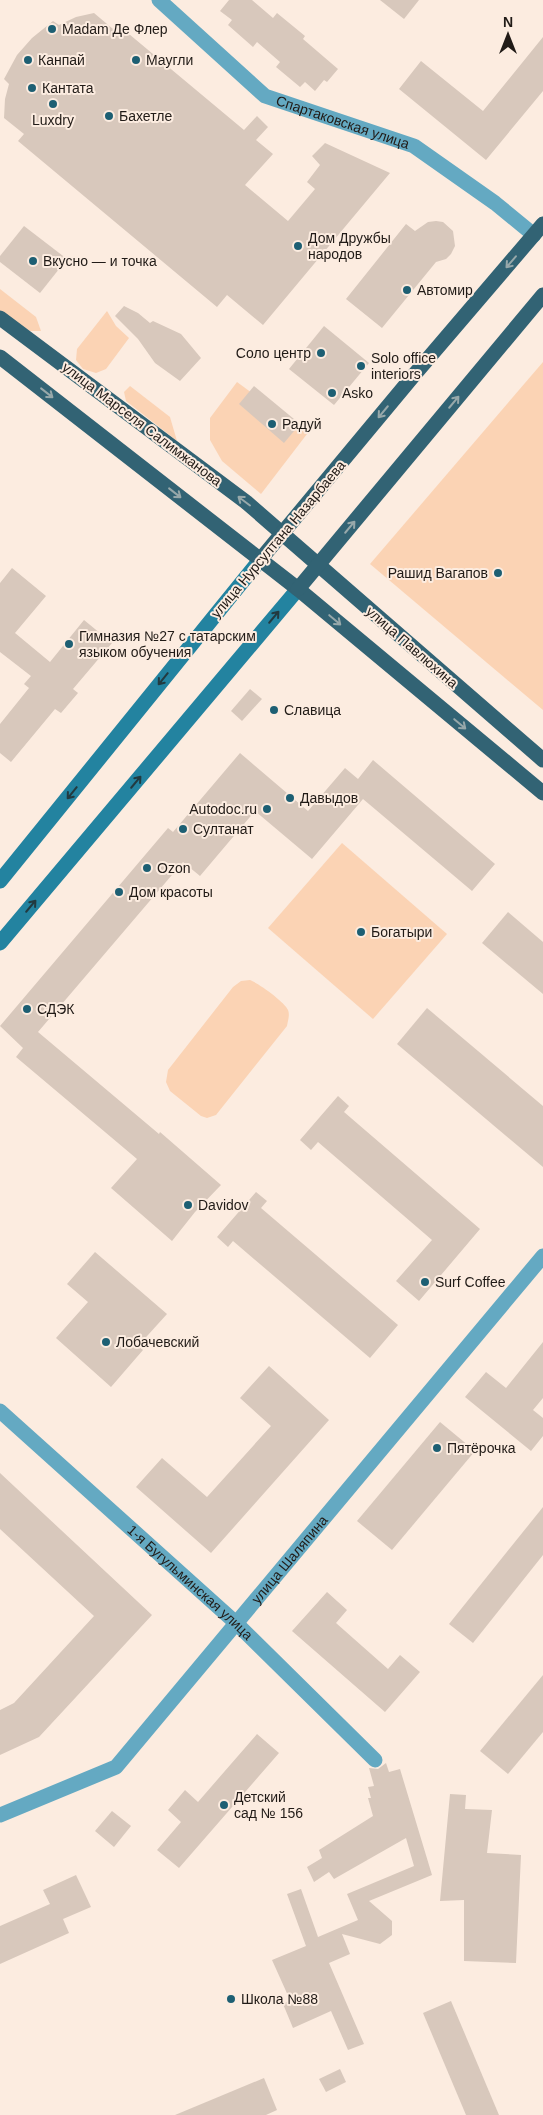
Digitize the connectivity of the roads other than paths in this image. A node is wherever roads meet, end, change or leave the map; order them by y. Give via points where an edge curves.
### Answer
1 (159, 0) edge
2 (539, 230) edge
3 (543, 295) edge
4 (0, 318) edge
5 (0, 357) edge
6 (282, 532) junction
7 (260, 560) junction
8 (318, 564) junction
9 (298, 589) junction
10 (543, 760) edge
11 (543, 793) edge
12 (0, 881) edge
13 (0, 943) edge
14 (543, 1256) edge
15 (0, 1411) edge
16 (236, 1624) junction
17 (375, 1760) dead end
18 (0, 1815) edge

1 - 2 street, Спартаковская улица via 265,96 414,146
2 -> 6 main road, улица Нурсултана Назарбаева
8 -> 3 main road
6 -> 4 main road, улица Марселя Салимжанова
5 -> 7 main road, улица Павлюхина
6 - 7 main road, улица Нурсултана Назарбаева
6 - 8 main road, улица Павлюхина
7 - 9 main road, улица Павлюхина
7 -> 12 main road, улица Нурсултана Назарбаева
8 - 9 main road
8 - 10 main road, улица Павлюхина
9 -> 11 main road, улица Павлюхина
13 -> 9 main road
14 - 16 street, улица Шаляпина
15 - 16 street, 1-я Бугульминская улица
16 - 17 street, 1-я Бугульминская улица
16 - 18 street, улица Шаляпина via 116,1767

